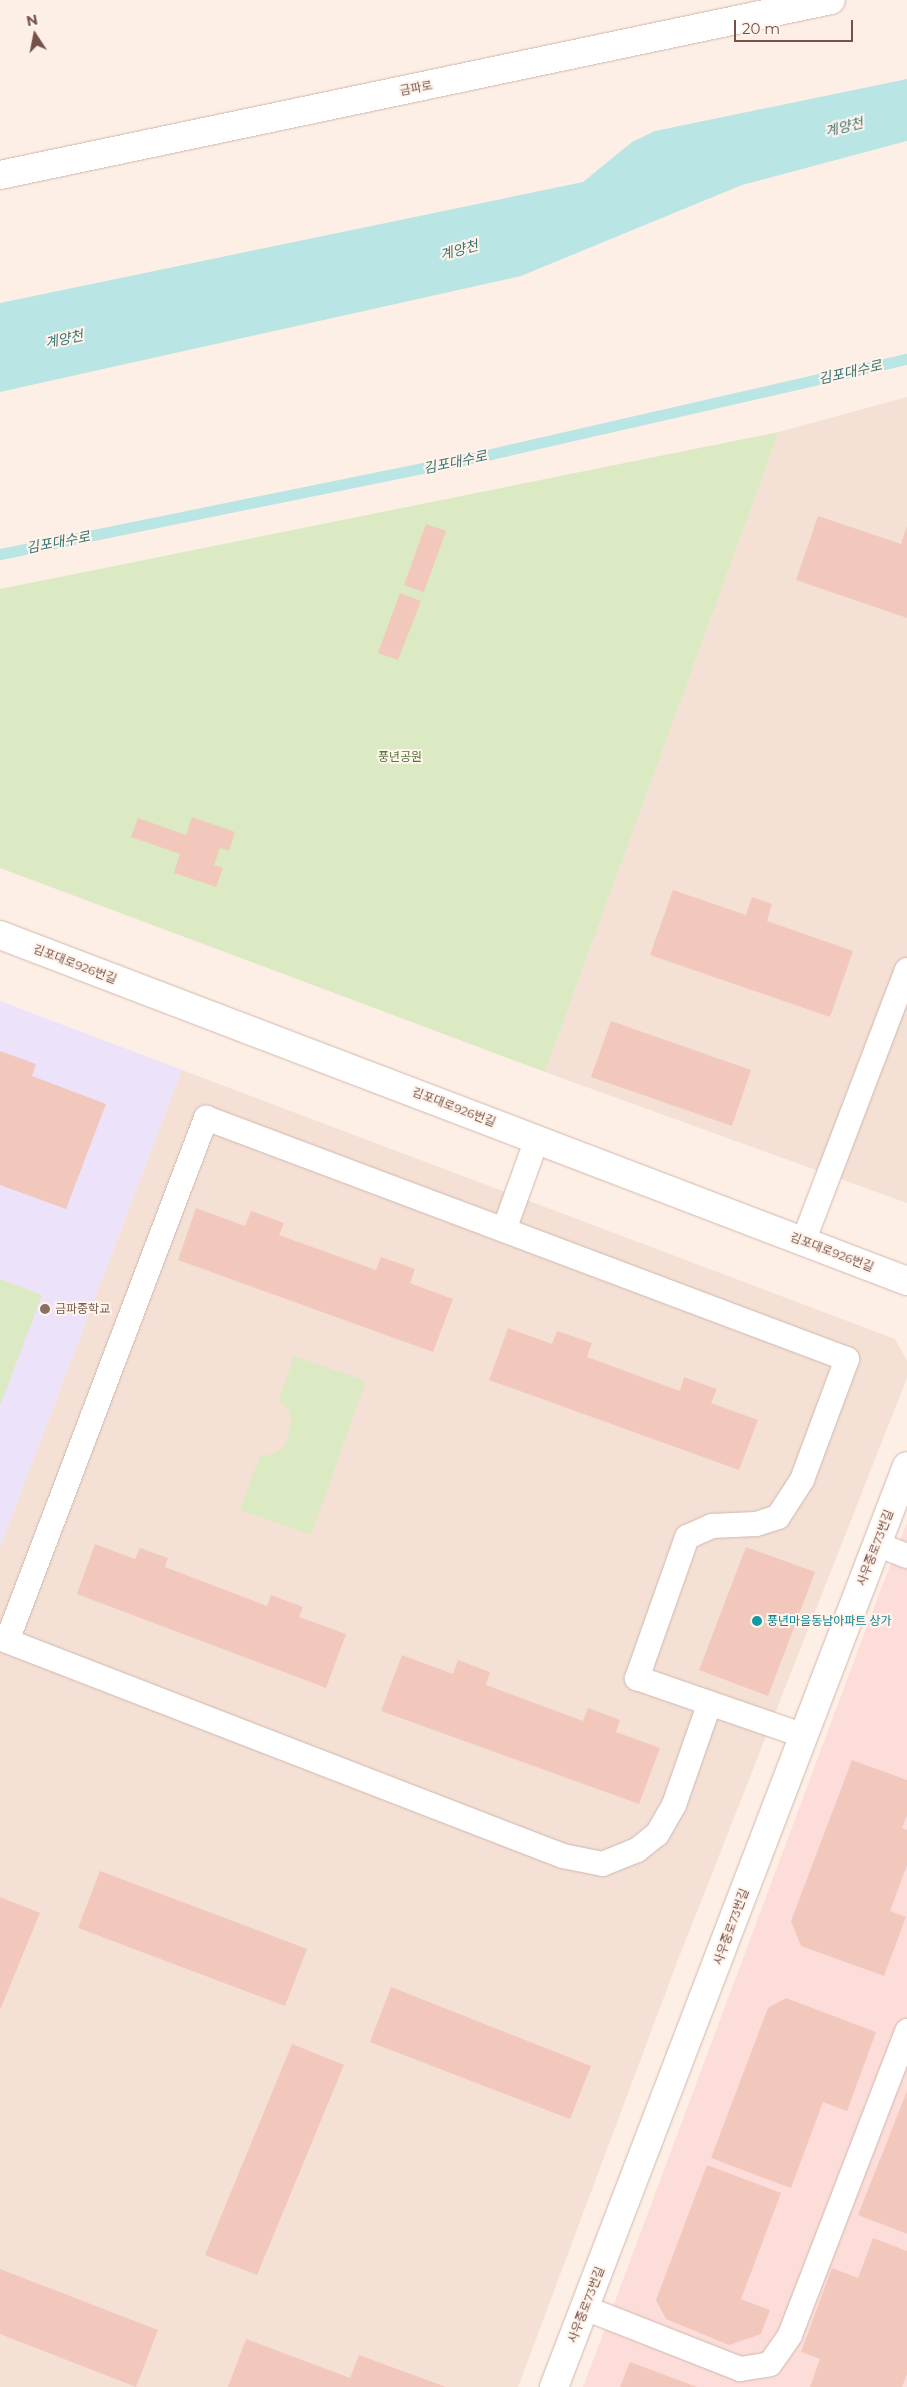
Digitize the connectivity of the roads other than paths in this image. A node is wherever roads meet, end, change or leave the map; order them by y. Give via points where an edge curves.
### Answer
1 (831, 0) edge
2 (0, 175) edge
3 (0, 935) edge
4 (907, 970) edge
5 (537, 1139) junction
6 (504, 1230) junction
7 (803, 1242) junction
8 (907, 1280) edge
9 (907, 1466) edge
10 (877, 1544) junction
11 (907, 1556) edge
12 (709, 1705) junction
13 (802, 1735) junction
14 (907, 2031) edge
15 (586, 2308) junction
16 (554, 2387) edge

1 - 2 street, 금파로
3 - 5 street, 김포대로926번길
4 - 7 lane
5 - 6 lane
5 - 7 street, 김포대로926번길
6 - 12 lane via 847,1359 802,1480 778,1517 756,1524 712,1526 687,1537 637,1678
6 - 12 lane via 206,1118 7,1641 563,1856 603,1864 637,1850 657,1834 674,1805
7 - 8 street, 김포대로926번길
9 - 10 street, 사우중로73번길
10 - 11 lane
10 - 13 street, 사우중로73번길
12 - 13 lane
13 - 15 street, 사우중로73번길
14 - 15 lane via 790,2335 770,2364 740,2369
15 - 16 street, 사우중로73번길

